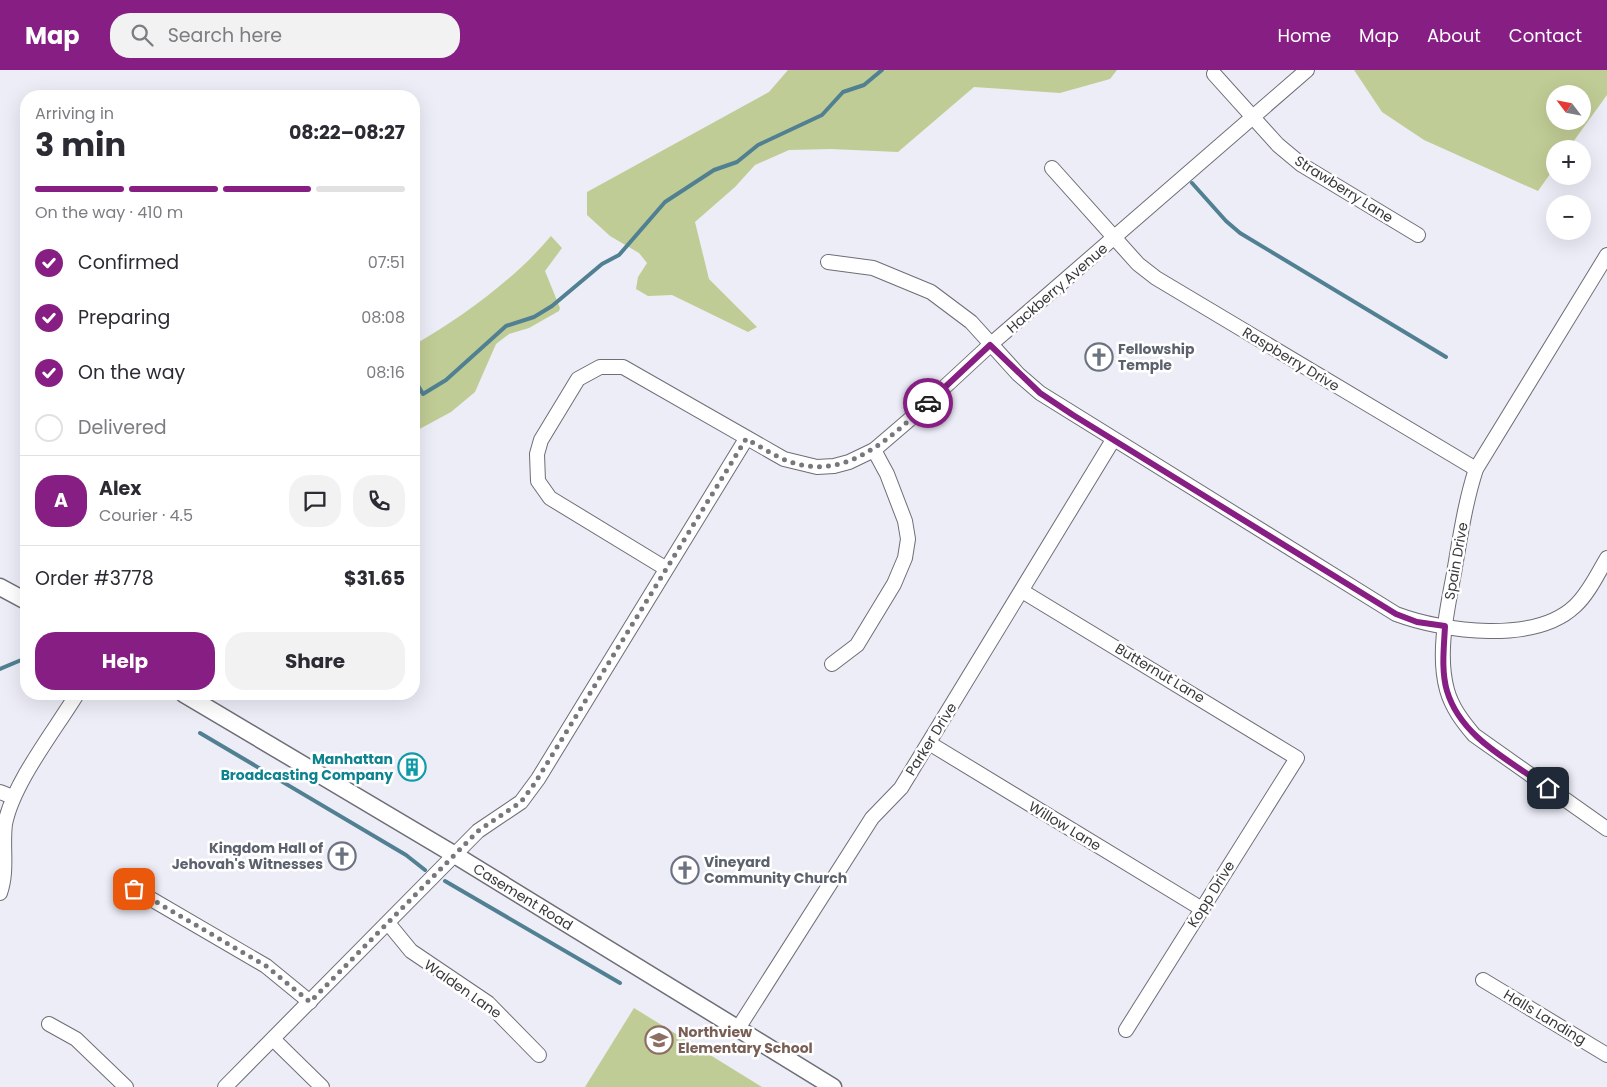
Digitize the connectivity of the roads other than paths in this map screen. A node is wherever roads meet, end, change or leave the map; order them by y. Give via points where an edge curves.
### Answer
1 (1307, 70) edge
2 (1214, 74) dead end
3 (1253, 118) junction
4 (1052, 168) dead end
5 (1418, 234) dead end
6 (1114, 238) junction
7 (1607, 255) edge
8 (828, 262) dead end
9 (990, 345) junction
10 (746, 439) junction
11 (1113, 440) junction
12 (874, 450) junction
13 (1476, 469) junction
14 (1607, 558) edge
15 (665, 568) junction
16 (0, 587) edge
17 (1022, 591) junction
18 (20, 599) edge
19 (1445, 626) junction
20 (832, 664) dead end
21 (73, 700) edge
22 (194, 700) edge
23 (929, 742) junction
24 (1297, 758) joint
25 (0, 792) edge
26 (13, 797) junction
27 (1607, 829) edge
28 (455, 855) junction
29 (134, 889) dead end
30 (0, 892) edge
31 (1202, 909) junction
32 (388, 922) junction
33 (1483, 980) dead end
34 (310, 1002) junction
35 (49, 1024) dead end
36 (737, 1030) junction
37 (1126, 1030) dead end
38 (273, 1039) junction
39 (539, 1055) dead end
40 (1607, 1055) edge
41 (126, 1087) edge
42 (225, 1087) edge
43 (322, 1087) edge
44 (834, 1087) edge

1 - 3 street, Hackberry Avenue
2 - 3 street, Strawberry Lane
3 - 5 street, Strawberry Lane via 1302,165
3 - 6 street, Hackberry Avenue
4 - 6 street, Raspberry Drive
6 - 9 street, Hackberry Avenue
6 - 13 street, Raspberry Drive via 1156,278
7 - 13 street, Spain Drive
8 - 9 street via 873,268 931,292 971,322
9 - 11 street via 1040,393
9 - 12 street, Hackberry Avenue
10 - 12 street, Hackberry Avenue via 784,460 817,467 834,466
10 - 15 street
10 - 15 street, Hackberry Avenue via 623,367 600,367 578,379 541,440 536,454 539,485 550,498
11 - 17 street, Parker Drive
11 - 19 street via 1396,614 1417,622
12 - 20 street via 891,482 905,521 908,539 905,558 894,584 857,645
13 - 19 street, Spain Drive via 1466,500
14 - 19 street via 1575,606 1539,626 1516,631
15 - 28 street via 535,783 521,802 478,831
16 - 18 street
17 - 23 street, Parker Drive
17 - 24 street, Butternut Lane
19 - 27 street, Spain Drive via 1447,692 1461,720 1474,735
21 - 26 street
22 - 28 street, Casement Road
23 - 31 street, Willow Lane
23 - 36 street, Parker Drive via 901,788 872,818
24 - 31 street, Kopp Drive
25 - 26 street
26 - 30 street via 6,824 5,867
28 - 32 street
28 - 36 street, Casement Road
29 - 34 street via 266,966
31 - 37 street, Kopp Drive
32 - 34 street
32 - 39 street, Walden Lane via 411,951 488,1003
33 - 40 street, Halls Landing
34 - 38 street
35 - 41 street via 70,1034 90,1050
36 - 44 street, Casement Road
38 - 42 street
38 - 43 street

